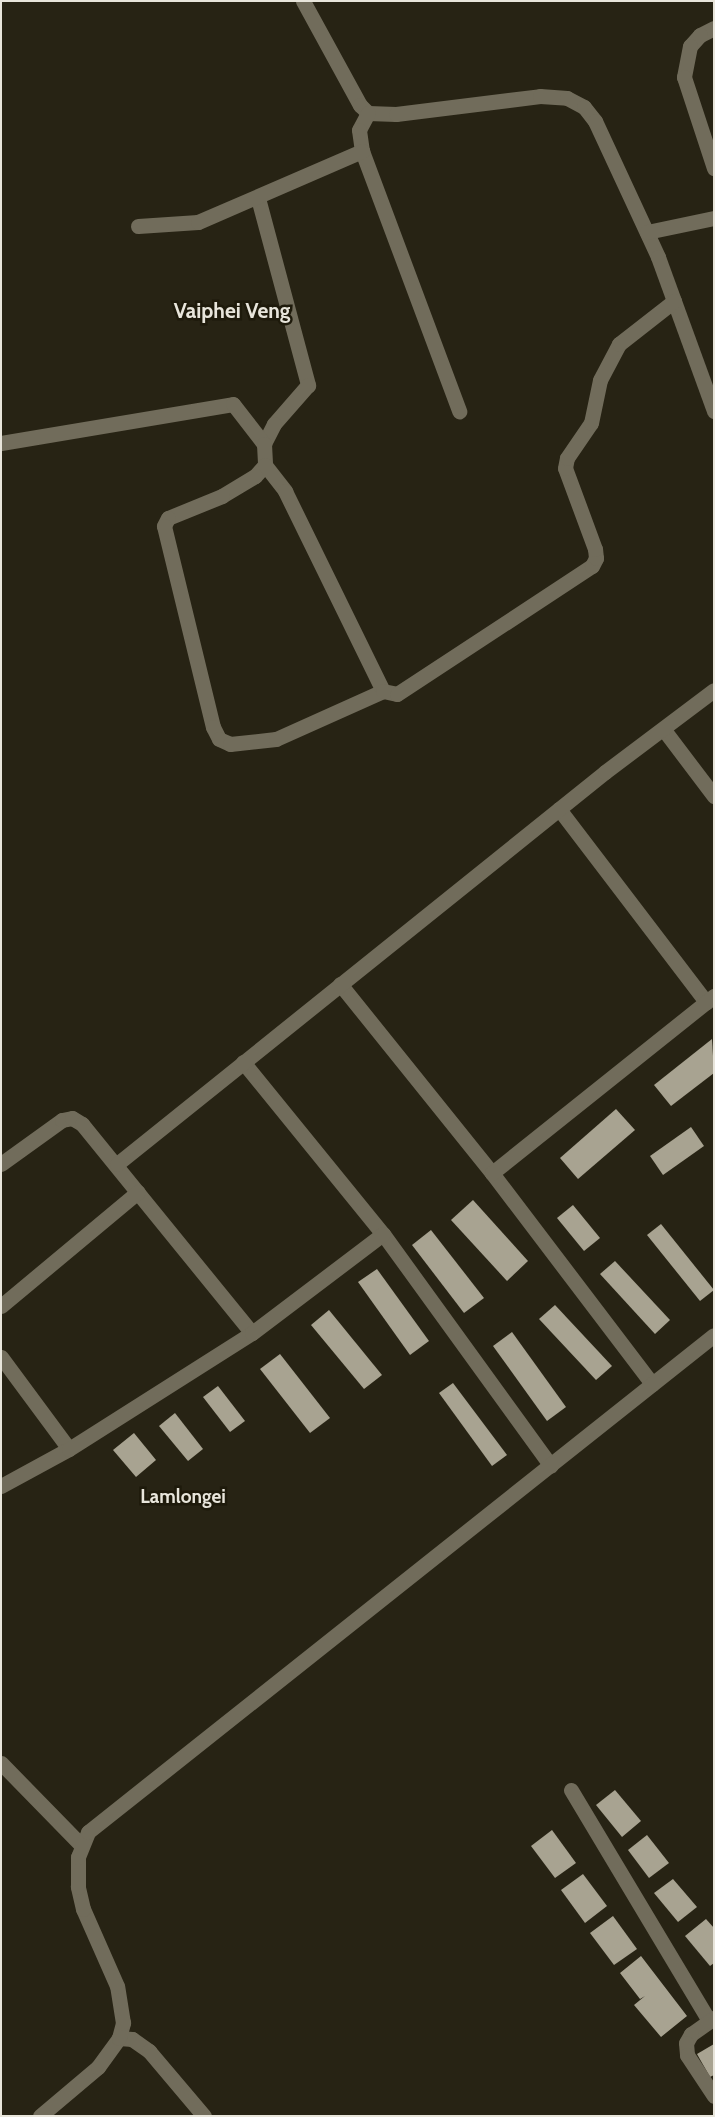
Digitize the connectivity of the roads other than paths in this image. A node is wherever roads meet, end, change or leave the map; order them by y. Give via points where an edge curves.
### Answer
1 (304, 1) edge
2 (714, 28) edge
3 (368, 113) junction
4 (362, 151) junction
5 (714, 168) edge
6 (258, 198) junction
7 (714, 218) edge
8 (138, 226) dead end
9 (647, 232) junction
10 (674, 301) junction
11 (714, 410) edge
12 (459, 411) dead end
13 (1, 443) edge
14 (264, 444) junction
15 (265, 465) junction
16 (714, 690) edge
17 (382, 691) junction
18 (664, 730) junction
19 (714, 796) edge
20 (559, 809) junction
21 (340, 984) junction
22 (710, 999) edge
23 (243, 1062) junction
24 (1, 1164) edge
25 (117, 1164) junction
26 (492, 1174) junction
27 (138, 1192) junction
28 (383, 1234) junction
29 (1, 1306) edge
30 (252, 1333) junction
31 (714, 1335) edge
32 (1, 1357) edge
33 (652, 1384) junction
34 (69, 1449) junction
35 (551, 1466) junction
36 (1, 1486) edge
37 (1, 1763) edge
38 (571, 1790) dead end
39 (81, 1845) junction
40 (711, 2019) edge
41 (119, 2038) junction
42 (714, 2096) edge
43 (40, 2116) edge
44 (204, 2116) edge

1 - 3 street via 360,105
2 - 5 street via 700,35 690,46 684,77
3 - 4 street via 359,130
3 - 9 street via 396,114 540,96 567,98 584,107 596,121
4 - 6 street
4 - 12 street
6 - 8 street via 198,222
6 - 14 street via 308,386 274,424
7 - 9 street
9 - 10 street
10 - 11 street
10 - 17 street via 619,344 600,380 592,423 567,458 565,468 595,549 596,558 592,566 420,682 397,694
13 - 14 street via 233,404
14 - 15 street
15 - 17 street via 285,491
15 - 17 street via 255,476 222,496 172,516 165,522 165,537 213,727 219,739 230,744 276,739
16 - 18 street
18 - 19 street
18 - 20 street
20 - 21 street
20 - 22 street
21 - 23 street
21 - 26 street
22 - 26 street
23 - 25 street
23 - 28 street
24 - 25 street via 62,1120 72,1118 82,1124
25 - 27 street
26 - 33 street
27 - 29 street
27 - 30 street
28 - 30 street
28 - 35 street
30 - 34 street
31 - 33 street
32 - 34 street
33 - 35 street
34 - 36 street
35 - 39 street via 99,1821
37 - 39 street
38 - 40 street
39 - 41 street via 78,1887 83,1909 117,1986 123,2023
40 - 42 street via 691,2034 686,2043 687,2055
41 - 43 street via 98,2067
41 - 44 street via 132,2039 150,2051

